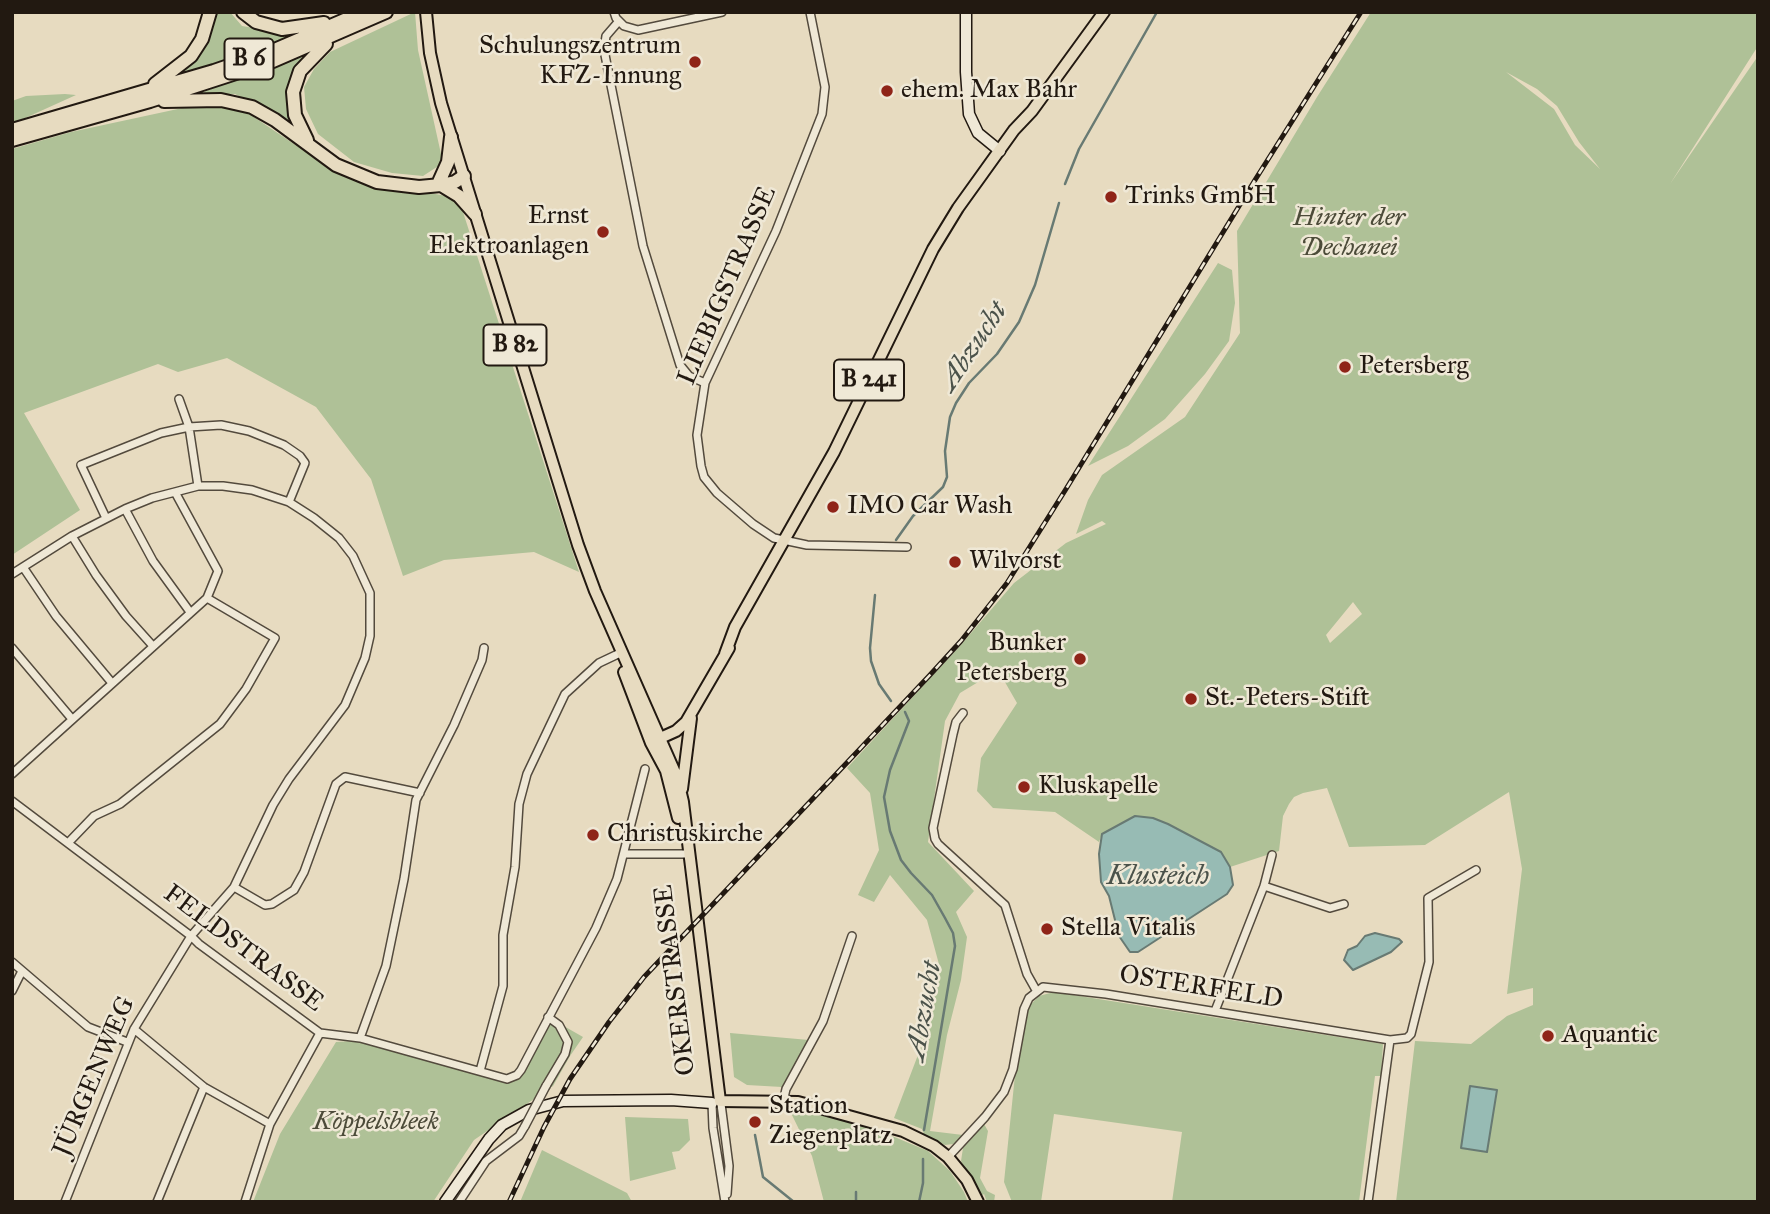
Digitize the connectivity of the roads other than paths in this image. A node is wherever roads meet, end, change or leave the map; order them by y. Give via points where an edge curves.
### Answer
1 (210, 12) edge
2 (243, 12) edge
3 (386, 12) edge
4 (426, 12) edge
5 (614, 12) edge
6 (722, 12) edge
7 (810, 12) edge
8 (966, 12) edge
9 (1104, 12) edge
10 (357, 15) edge
11 (620, 21) junction
12 (335, 36) junction
13 (147, 97) junction
14 (12, 130) edge
15 (451, 137) junction
16 (12, 140) edge
17 (309, 144) junction
18 (1001, 150) junction
19 (464, 176) junction
20 (437, 184) junction
21 (475, 214) junction
22 (705, 383) junction
23 (179, 399) dead end
24 (189, 426) junction
25 (545, 443) junction
26 (198, 486) junction
27 (175, 492) junction
28 (289, 502) junction
29 (125, 509) junction
30 (106, 518) junction
31 (72, 536) junction
32 (785, 541) junction
33 (907, 547) dead end
34 (23, 567) junction
35 (12, 574) edge
36 (207, 598) junction
37 (190, 612) junction
38 (152, 645) junction
39 (12, 648) edge
40 (484, 649) dead end
41 (618, 654) junction
42 (112, 683) junction
43 (691, 713) junction
44 (963, 713) dead end
45 (72, 719) junction
46 (655, 737) junction
47 (645, 769) dead end
48 (12, 774) edge
49 (421, 793) junction
50 (681, 795) junction
51 (12, 801) edge
52 (68, 843) junction
53 (624, 854) junction
54 (684, 854) junction
55 (1272, 855) dead end
56 (1476, 870) dead end
57 (690, 881) junction
58 (1264, 886) junction
59 (233, 887) junction
60 (1344, 904) dead end
61 (191, 936) junction
62 (852, 936) dead end
63 (12, 962) edge
64 (22, 971) junction
65 (1036, 990) junction
66 (12, 991) edge
67 (1215, 1011) junction
68 (548, 1017) junction
69 (134, 1029) junction
70 (320, 1033) junction
71 (360, 1038) junction
72 (1390, 1040) junction
73 (127, 1042) junction
74 (480, 1071) junction
75 (204, 1087) junction
76 (716, 1102) junction
77 (783, 1102) junction
78 (270, 1124) junction
79 (951, 1160) junction
80 (65, 1202) edge
81 (157, 1202) edge
82 (245, 1202) edge
83 (445, 1202) edge
84 (459, 1202) edge
85 (726, 1202) edge
86 (972, 1202) edge
87 (978, 1202) edge
88 (1368, 1202) edge

1 - 13 highway, B 6 via 191,56
2 - 10 highway, B 6 via 256,22 282,29
3 - 12 highway, B 6
4 - 15 main road, B 82 via 434,74
5 - 11 street
6 - 11 street via 638,30
7 - 22 street, LIEBIGSTRASSE via 825,87 820,125
8 - 18 street via 968,107 972,122
9 - 18 main road, B 241
10 - 13 highway, B 6
11 - 22 street via 606,36 604,50 643,246 680,365 689,376
12 - 13 highway, B 6 via 273,61
12 - 17 highway via 306,62 296,81 293,106
13 - 14 highway, B 6
13 - 16 highway, B 6
13 - 17 highway via 243,104 263,112
15 - 19 main road, B 82
15 - 20 highway via 448,162
17 - 20 highway via 336,165 363,177 406,187
18 - 32 main road, B 241 via 933,249
19 - 20 highway
19 - 21 main road, B 82
20 - 21 highway via 459,196
21 - 25 main road, B 82
22 - 32 street, LIEBIGSTRASSE via 697,435 704,477 753,524
23 - 24 street
24 - 26 street
24 - 28 street via 221,425 249,431 300,456 305,463
24 - 30 street via 80,465
25 - 41 main road, B 82 via 582,565
25 - 46 main road, B 82 via 595,591
26 - 27 street, JÜRGENWEG
26 - 28 street, JÜRGENWEG via 252,490
27 - 29 street, JÜRGENWEG
27 - 36 street via 218,571
28 - 59 street, JÜRGENWEG via 339,538 353,556 370,593 370,636 345,705 289,779
29 - 30 street, JÜRGENWEG
29 - 37 street via 153,561
30 - 31 street, JÜRGENWEG
31 - 34 street, JÜRGENWEG
31 - 38 street via 96,575
32 - 33 street
32 - 43 main road, B 82
34 - 35 street, JÜRGENWEG
34 - 42 street via 56,616
36 - 37 street
36 - 52 street via 275,638 263,660 220,724 120,803 94,816
37 - 38 street
38 - 42 street
39 - 45 street
40 - 49 street
41 - 46 main road, B 82
41 - 74 street via 599,663 565,694 524,782 503,935 503,986
42 - 45 street
43 - 46 main road, B 82 via 675,728
43 - 50 main road, B 82
44 - 65 street via 953,734 933,834 937,844 1005,905
45 - 48 street
46 - 50 main road, B 82 via 677,777
46 - 54 main road, OKERSTRASSE / B 82
47 - 53 street
49 - 59 street via 345,777 336,784 294,890 265,905
49 - 71 street via 416,800 386,966
50 - 57 main road, OKERSTRASSE / B 82
51 - 52 street, FELDSTRASSE
52 - 61 street, FELDSTRASSE
53 - 54 street
53 - 68 street via 596,928
54 - 57 main road, OKERSTRASSE / B 82
55 - 58 street
56 - 72 street via 1428,898 1429,962 1411,1034 1403,1040
57 - 76 main road, OKERSTRASSE
58 - 60 street via 1330,908
58 - 67 street
59 - 61 street, JÜRGENWEG
61 - 69 street, JÜRGENWEG
61 - 70 street, FELDSTRASSE
62 - 77 street via 823,1021
63 - 64 street
64 - 66 street
64 - 73 street via 88,1027
65 - 67 street, OSTERFELD via 1052,986
65 - 79 street via 1024,1009 1004,1092
67 - 72 street, OSTERFELD
68 - 74 street, FELDSTRASSE via 517,1075 507,1079
68 - 84 street, bridge via 568,1042 565,1054 519,1136 486,1161
69 - 73 street, JÜRGENWEG
69 - 75 street
70 - 71 street, FELDSTRASSE
70 - 78 street
71 - 74 street, FELDSTRASSE
72 - 88 street
73 - 80 street, JÜRGENWEG
75 - 78 street
75 - 81 street
76 - 77 main road via 743,1106
76 - 83 street via 681,1097 564,1101 528,1110 489,1139
76 - 85 street, OKERSTRASSE via 713,1128
76 - 85 street, OKERSTRASSE via 729,1166
77 - 79 main road via 903,1131
78 - 82 street
79 - 86 main road
79 - 87 main road

